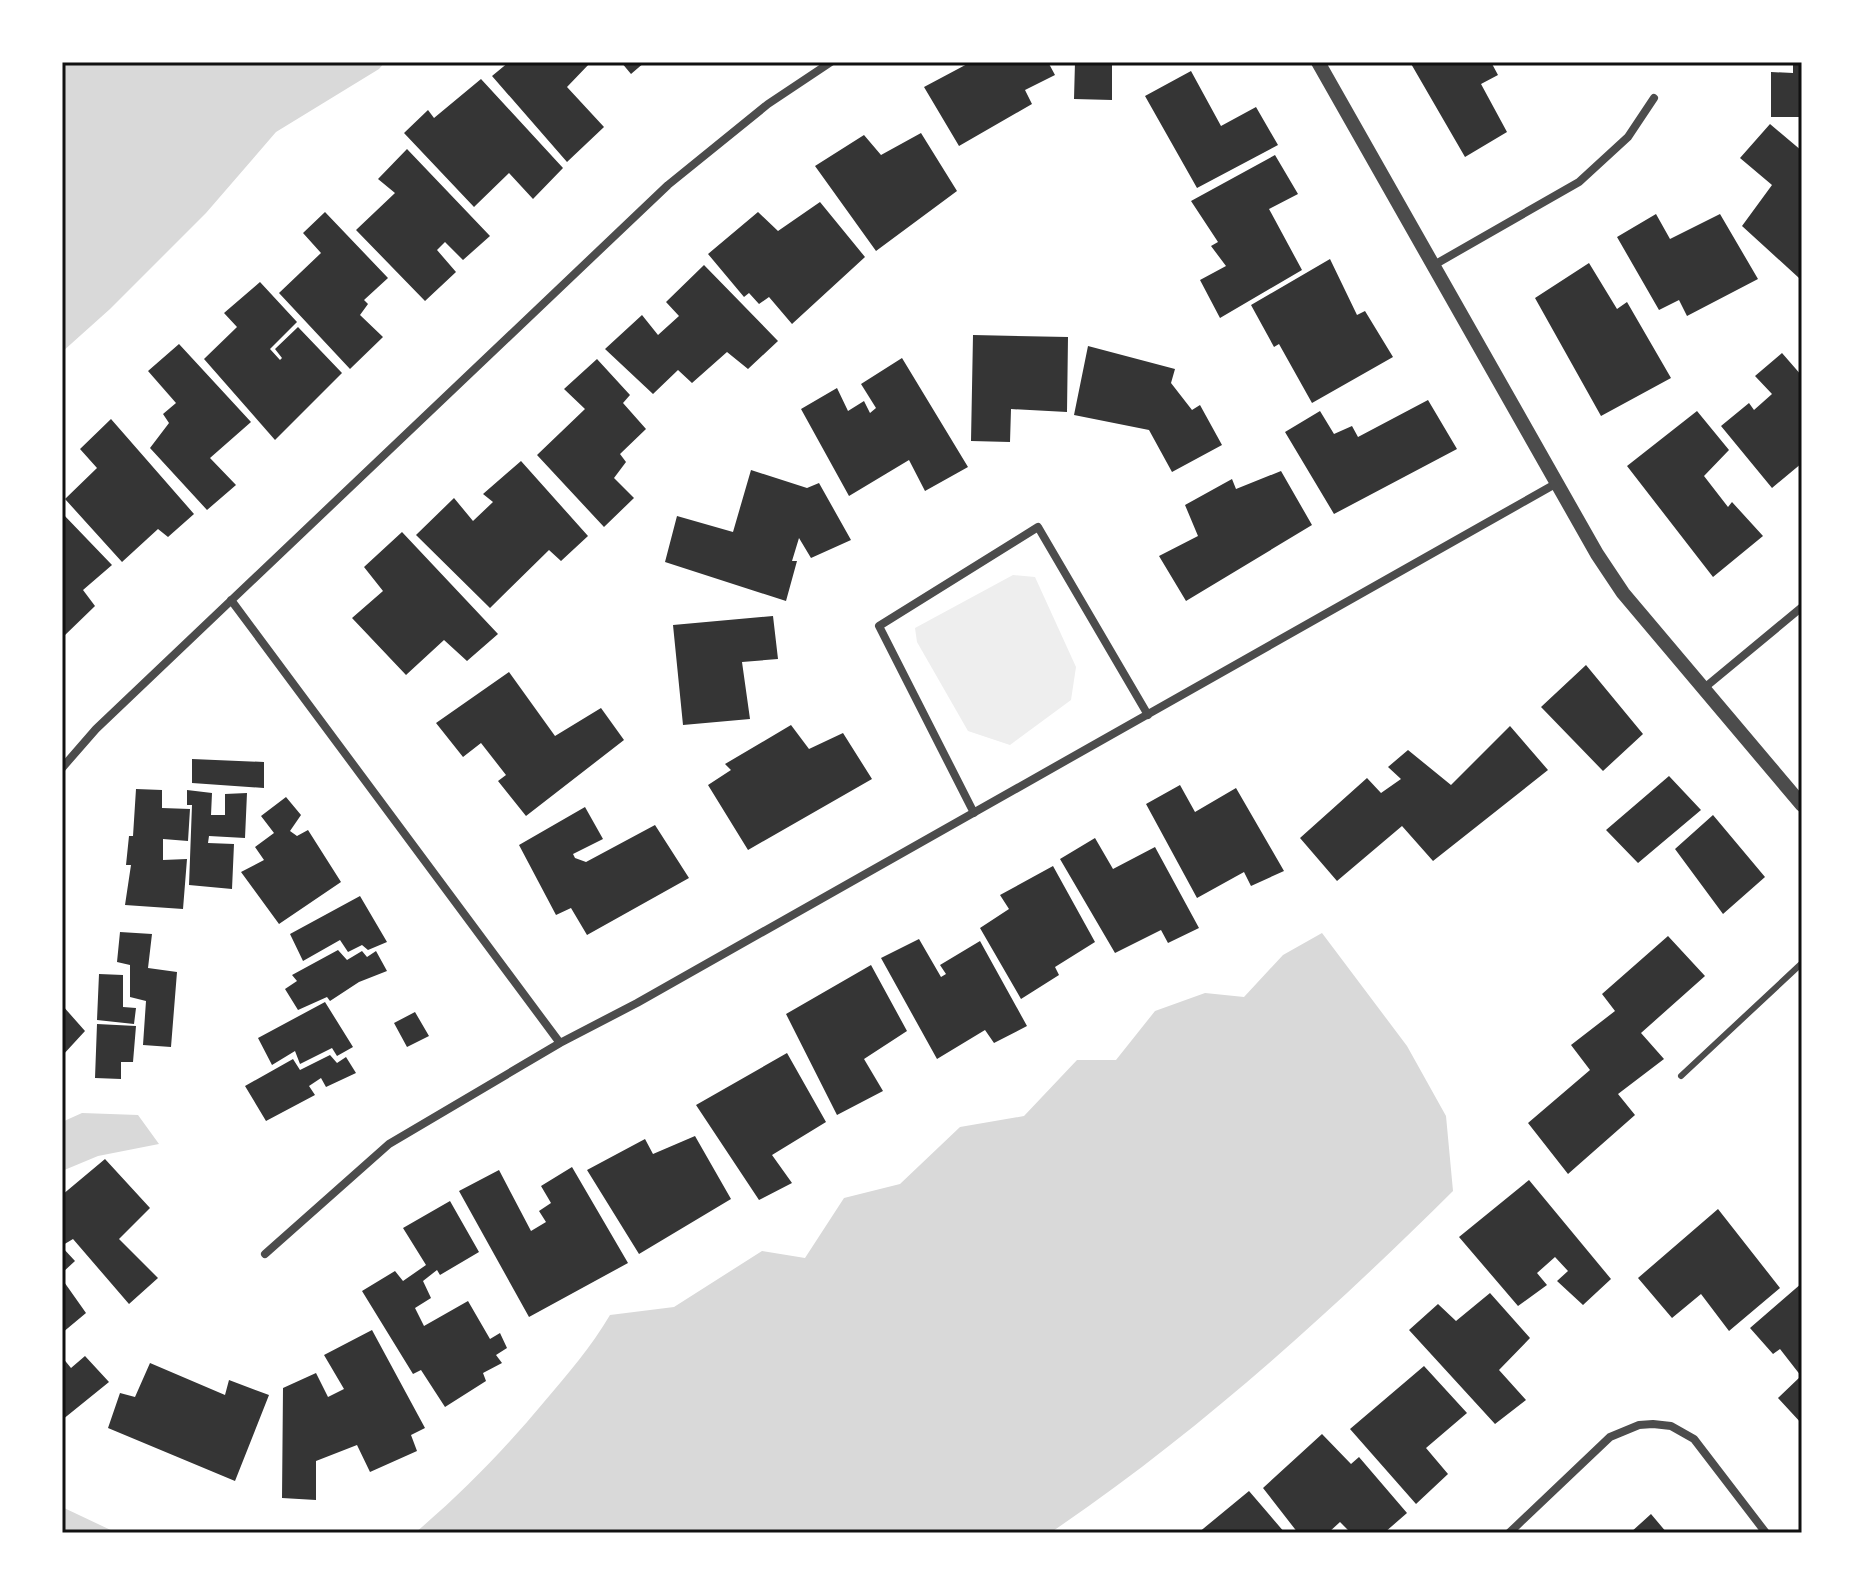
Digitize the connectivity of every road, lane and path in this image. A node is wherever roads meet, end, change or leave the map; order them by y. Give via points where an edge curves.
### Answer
1 (831, 62) edge
2 (1318, 62) edge
3 (1654, 98) dead end
4 (1434, 265) junction
5 (1557, 483) junction
6 (231, 600) junction
7 (1802, 607) edge
8 (1703, 689) junction
9 (1148, 715) junction
10 (62, 768) edge
11 (1802, 805) edge
12 (974, 813) junction
13 (1802, 963) edge
14 (560, 1043) junction
15 (1681, 1076) dead end
16 (265, 1254) dead end
17 (1509, 1533) edge
18 (1766, 1533) edge

1 - 6 street via 768,104 668,185
2 - 4 street
3 - 4 street via 1628,137 1579,182
4 - 5 street
5 - 8 street via 1623,593
5 - 9 street
6 - 10 street
6 - 14 street
7 - 8 street
8 - 11 street
9 - 12 street
9 - 12 street via 1038,527 879,626
12 - 14 street
13 - 15 lane
14 - 16 street via 389,1144
17 - 18 street via 1610,1437 1653,1424 1671,1426 1694,1439

